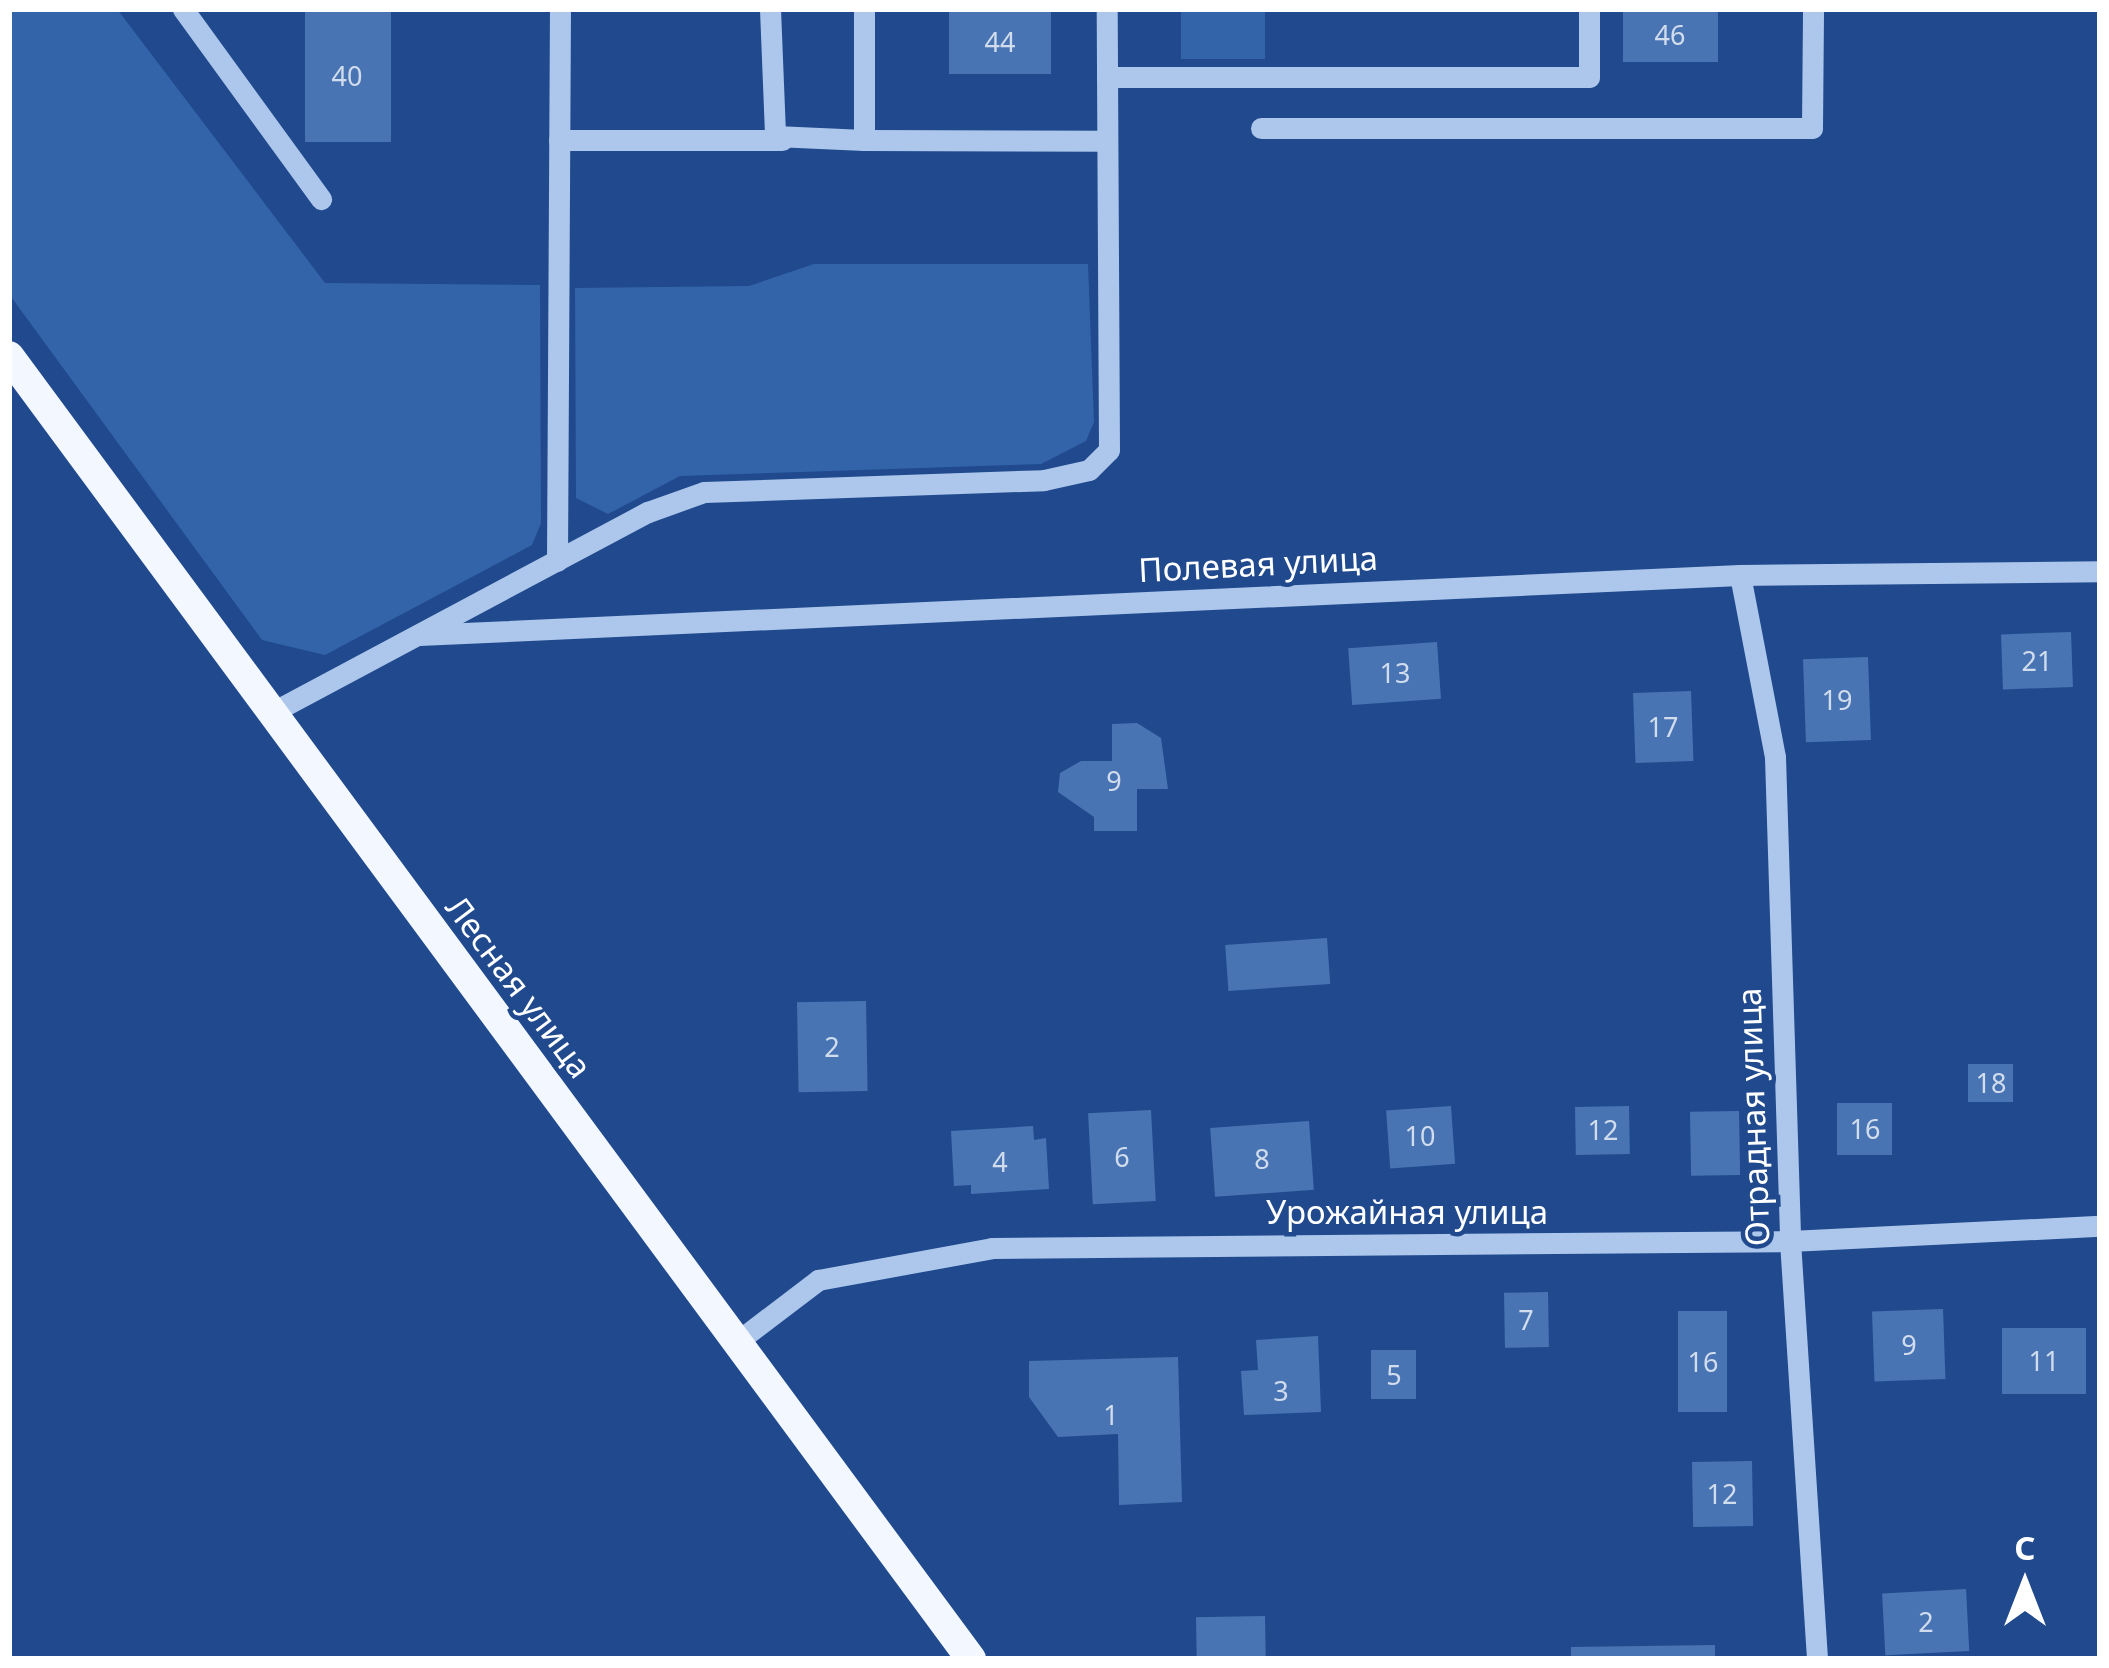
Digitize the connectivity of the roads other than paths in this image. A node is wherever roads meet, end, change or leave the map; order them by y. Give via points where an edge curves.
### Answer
1 (183, 9) edge
2 (560, 9) edge
3 (770, 9) edge
4 (864, 9) edge
5 (1107, 9) edge
6 (1589, 9) edge
7 (1813, 9) edge
8 (1107, 77) junction
9 (1261, 128) dead end
10 (560, 140) junction
11 (782, 140) junction
12 (864, 140) junction
13 (1107, 141) junction
14 (321, 199) dead end
15 (9, 356) edge
16 (557, 561) junction
17 (2100, 571) edge
18 (1740, 575) junction
19 (418, 634) junction
20 (271, 713) junction
21 (2100, 1226) edge
22 (1790, 1241) junction
23 (739, 1342) junction
24 (971, 1659) edge
25 (1816, 1659) edge

1 - 14 street
2 - 10 street
3 - 11 street via 770,128
4 - 12 street
5 - 8 street
6 - 8 street via 1589,77
7 - 9 street via 1812,128
8 - 13 street
10 - 11 street
10 - 16 street
11 - 12 street
12 - 13 street
13 - 16 street via 1108,450 1089,470 1044,480 704,493
15 - 20 main road, Лесная улица
16 - 19 street
17 - 18 street, Полевая улица
18 - 19 street, Полевая улица
18 - 22 street, Отрадная улица via 1775,757
19 - 20 street
20 - 23 main road, Лесная улица
21 - 22 street, Урожайная улица
22 - 23 street, Урожайная улица via 992,1248 818,1280
22 - 25 street, Отрадная улица
23 - 24 main road, Лесная улица

